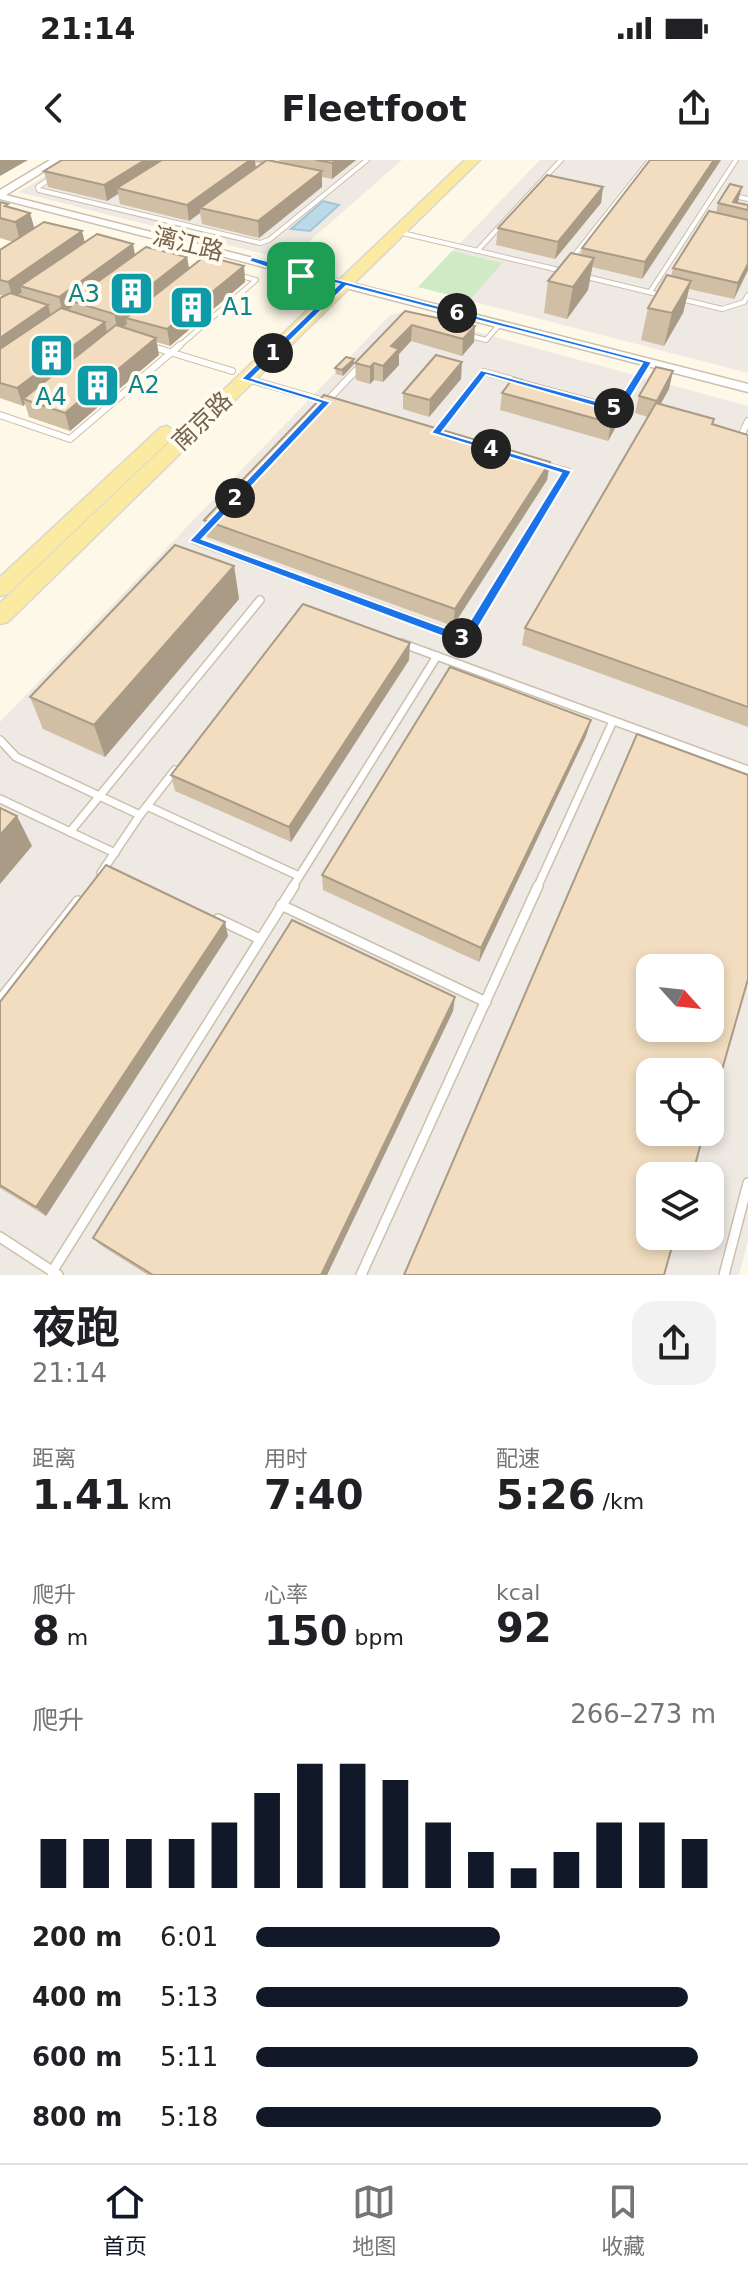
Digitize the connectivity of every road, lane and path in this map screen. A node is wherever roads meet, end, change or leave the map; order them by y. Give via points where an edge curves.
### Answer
1 (57, 160) edge
2 (367, 160) edge
3 (458, 160) edge
4 (473, 160) edge
5 (561, 160) edge
6 (650, 160) edge
7 (736, 160) edge
8 (55, 175) edge
9 (323, 182) edge
10 (336, 185) junction
11 (715, 192) junction
12 (0, 195) edge
13 (119, 199) edge
14 (748, 199) edge
15 (107, 207) junction
16 (200, 219) edge
17 (697, 220) junction
18 (710, 223) edge
19 (189, 227) junction
20 (398, 232) junction
21 (477, 251) junction
22 (252, 260) junction
23 (562, 271) junction
24 (227, 272) edge
25 (337, 281) junction
26 (650, 292) junction
27 (748, 295) edge
28 (303, 305) junction
29 (500, 324) junction
30 (461, 333) edge
31 (146, 344) edge
32 (172, 352) junction
33 (370, 356) edge
34 (647, 362) junction
35 (239, 375) junction
36 (529, 384) edge
37 (748, 388) edge
38 (326, 402) junction
39 (603, 405) edge
40 (341, 406) edge
41 (26, 411) edge
42 (315, 413) edge
43 (0, 415) edge
44 (14, 420) junction
45 (748, 421) edge
46 (423, 430) edge
47 (728, 432) edge
48 (436, 433) junction
49 (745, 437) edge
50 (450, 438) edge
51 (538, 463) edge
52 (217, 518) edge
53 (0, 589) edge
54 (260, 600) dead end
55 (0, 616) edge
56 (392, 640) edge
57 (437, 656) junction
58 (613, 721) junction
59 (1, 742) edge
60 (186, 756) edge
61 (748, 770) edge
62 (99, 796) junction
63 (0, 799) edge
64 (147, 806) junction
65 (140, 815) junction
66 (70, 832) junction
67 (115, 853) junction
68 (106, 866) junction
69 (120, 873) edge
70 (299, 876) junction
71 (97, 878) edge
72 (87, 890) edge
73 (281, 905) junction
74 (204, 913) edge
75 (260, 939) junction
76 (0, 1000) edge
77 (486, 1002) junction
78 (748, 1183) edge
79 (0, 1237) edge
80 (55, 1273) edge
81 (361, 1275) edge
82 (724, 1275) edge

1 - 12 street
2 - 10 lane
3 - 25 main road, 南京路
4 - 20 main road, 南京路
5 - 21 lane
6 - 23 lane
7 - 11 lane
8 - 15 lane via 39,190
9 - 10 lane
10 - 19 lane via 260,243
11 - 14 lane
11 - 17 lane
12 - 22 street, 漓江路
13 - 15 lane
15 - 19 lane
16 - 19 lane
17 - 18 lane
17 - 26 lane
20 - 21 lane
20 - 25 main road, 南京路
21 - 23 lane
22 - 25 street, 漓江路
22 - 28 street via 309,280 314,288
23 - 26 lane
24 - 32 lane via 256,280
25 - 28 main road, 南京路
25 - 29 street, 漓江路
25 - 35 main road, 南京路
26 - 27 lane via 722,309 744,302
28 - 35 main road, 南京路
29 - 30 lane via 486,340
29 - 34 street, 漓江路
31 - 32 lane
32 - 35 lane
32 - 44 lane via 70,439
33 - 38 lane
34 - 37 street, 漓江路
34 - 39 lane via 618,410
35 - 38 lane
35 - 53 main road, 南京路
35 - 55 main road, 南京路
36 - 48 lane via 484,372
38 - 40 lane
38 - 42 lane
41 - 44 lane
43 - 44 lane
45 - 49 lane
46 - 48 lane
47 - 49 lane
48 - 50 lane
51 - 52 lane via 567,471 465,639 195,541
54 - 62 lane
56 - 57 lane
57 - 58 lane
57 - 70 lane
58 - 61 lane
58 - 77 lane
59 - 62 lane via 16,757
60 - 64 lane
62 - 65 lane
62 - 66 lane
63 - 66 lane
64 - 65 lane
64 - 70 lane
65 - 67 lane
66 - 67 lane
67 - 68 lane
68 - 69 lane
68 - 71 lane
70 - 73 lane
72 - 76 lane
73 - 75 lane
73 - 77 lane
74 - 75 lane
75 - 80 lane
77 - 81 lane
78 - 82 lane
79 - 80 lane

